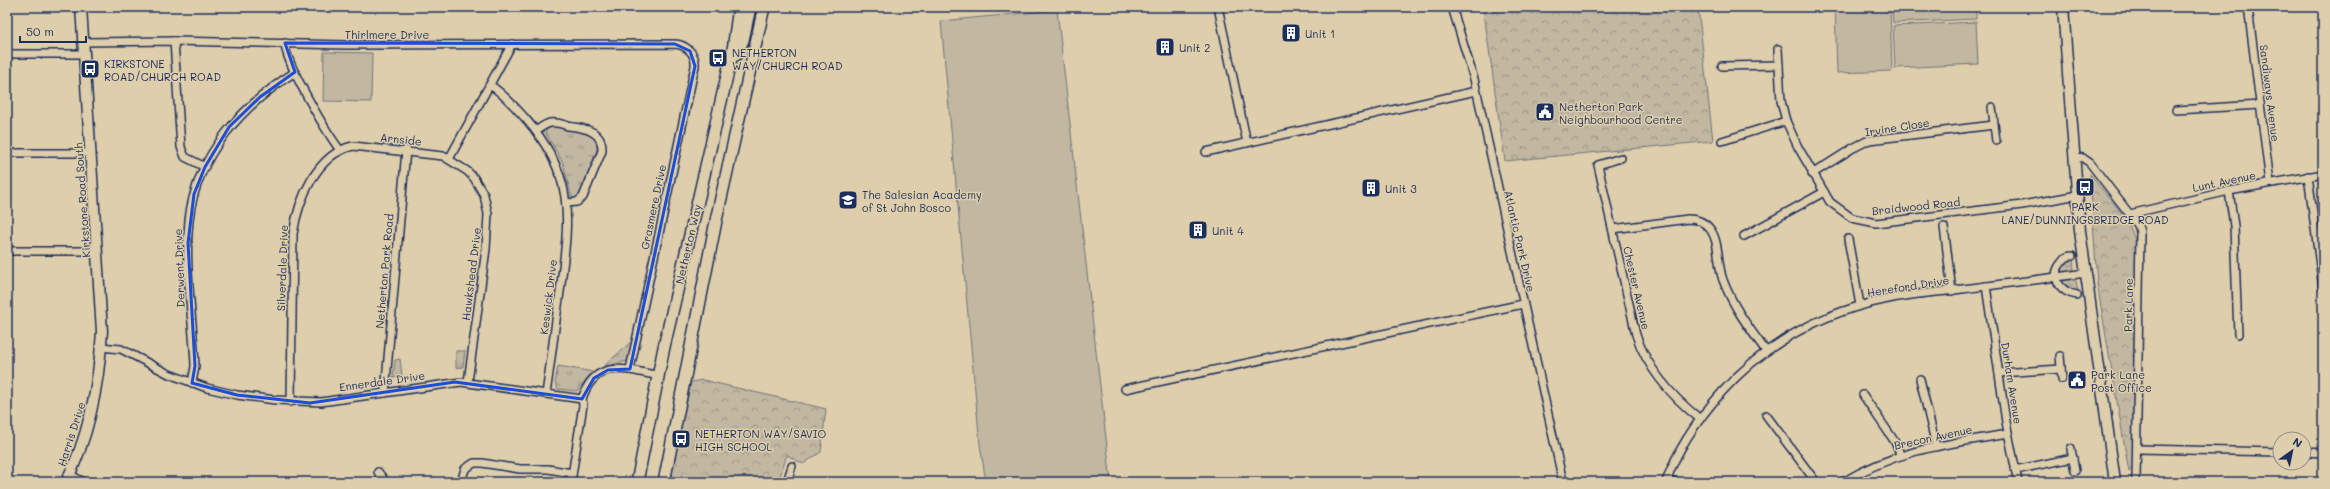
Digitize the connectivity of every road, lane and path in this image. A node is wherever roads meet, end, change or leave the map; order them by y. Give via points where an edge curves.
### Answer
1 (81, 7) edge
2 (739, 7) edge
3 (750, 7) edge
4 (764, 7) edge
5 (769, 7) edge
6 (1218, 7) edge
7 (1452, 7) edge
8 (2063, 7) edge
9 (2248, 7) edge
10 (761, 21) junction
11 (174, 41) junction
12 (84, 42) junction
13 (285, 43) junction
14 (512, 44) junction
15 (1778, 49) dead end
16 (690, 50) joint
17 (7, 54) edge
18 (84, 54) junction
19 (1779, 65) junction
20 (1722, 66) dead end
21 (295, 72) junction
22 (727, 74) junction
23 (490, 85) junction
24 (1476, 92) junction
25 (2260, 105) junction
26 (1992, 107) dead end
27 (2176, 110) dead end
28 (1786, 121) junction
29 (1994, 125) junction
30 (536, 131) junction
31 (1722, 141) dead end
32 (1996, 141) dead end
33 (1247, 143) junction
34 (340, 150) junction
35 (406, 150) junction
36 (1206, 152) dead end
37 (7, 153) edge
38 (91, 153) junction
39 (2075, 157) junction
40 (1621, 158) dead end
41 (449, 159) junction
42 (205, 167) junction
43 (1812, 174) junction
44 (2323, 174) edge
45 (2308, 176) junction
46 (2270, 183) junction
47 (2229, 191) junction
48 (1824, 192) junction
49 (2078, 195) junction
50 (566, 203) junction
51 (2130, 214) junction
52 (1944, 227) dead end
53 (1613, 229) junction
54 (1744, 236) dead end
55 (1848, 239) dead end
56 (7, 251) edge
57 (97, 251) junction
58 (2072, 256) dead end
59 (2086, 273) junction
60 (2055, 277) junction
61 (1986, 286) junction
62 (2323, 288) edge
63 (1952, 291) junction
64 (2077, 295) dead end
65 (1523, 304) junction
66 (1860, 305) junction
67 (2238, 334) dead end
68 (101, 347) junction
69 (1766, 351) junction
70 (2060, 356) dead end
71 (2061, 369) junction
72 (630, 370) junction
73 (1999, 374) junction
74 (659, 376) junction
75 (1920, 379) dead end
76 (2062, 379) dead end
77 (468, 382) junction
78 (192, 383) junction
79 (1125, 389) dead end
80 (96, 392) joint
81 (385, 393) junction
82 (546, 394) junction
83 (1863, 395) dead end
84 (582, 400) junction
85 (291, 402) junction
86 (1766, 415) dead end
87 (1700, 419) junction
88 (2008, 434) junction
89 (1936, 446) junction
90 (2071, 449) dead end
91 (2137, 449) junction
92 (2272, 452) edge
93 (2312, 452) edge
94 (2323, 453) edge
95 (1900, 454) junction
96 (2073, 458) junction
97 (792, 466) dead end
98 (2015, 470) junction
99 (2075, 471) dead end
100 (572, 473) junction
101 (68, 478) edge
102 (1667, 480) edge
103 (84, 482) edge
104 (461, 482) edge
105 (571, 482) edge
106 (637, 482) edge
107 (664, 482) edge
108 (788, 482) edge
109 (1563, 482) edge
110 (1675, 482) edge
111 (1816, 482) edge
112 (1843, 482) edge
113 (2018, 482) edge
114 (2115, 482) edge
115 (2136, 482) edge

1 - 12 street, Kirkstone Road South
2 - 22 main road, Netherton Way
3 - 22 main road via 743,40
4 - 10 main road, Netherton Way
5 - 10 main road
6 - 33 street
7 - 24 street, Atlantic Park Drive
8 - 39 street
9 - 25 street, Sandiways Avenue
10 - 107 main road, Netherton Way via 717,216
11 - 12 street, Thirlmere Drive
11 - 13 street, Thirlmere Drive
11 - 42 street via 181,147 186,157
12 - 18 street, Kirkstone Road South
13 - 14 street, Thirlmere Drive
13 - 21 street via 285,51
14 - 16 street, Thirlmere Drive via 675,44
14 - 23 street
15 - 19 street, Braidwood Road
16 - 72 street, Grasmere Drive via 695,58 695,66
17 - 18 street
18 - 38 street, Kirkstone Road South
19 - 20 street
19 - 28 street, Braidwood Road
21 - 34 street
21 - 42 street, Derwent Drive via 242,112 224,134
22 - 74 main road, Netherton Way
23 - 30 street, Keswick Drive via 500,92
23 - 41 street
24 - 33 street
24 - 65 street, Atlantic Park Drive
25 - 27 street
25 - 46 street, Sandiways Avenue
26 - 29 street
28 - 31 street
28 - 43 street, Braidwood Road
29 - 32 street
29 - 43 street, Irvine Close via 1869,140
30 - 50 street, Keswick Drive via 555,161
30 - 50 street via 547,123 562,124 589,130 598,136 601,143 602,151 583,197 578,202
33 - 36 street
34 - 35 street, Arnside via 360,146
34 - 85 street, Silverdale Drive via 327,160 311,181 295,220
35 - 41 street, Arnside via 436,154
35 - 81 street, Netherton Park Road
37 - 38 street
38 - 57 street, Kirkstone Road South
39 - 49 street
39 - 51 street, Park Lane via 2084,158 2090,163
40 - 53 street, Chester Avenue via 1598,165
41 - 77 street, Hawkshead Drive via 474,178 484,195 488,214 486,249
42 - 78 street, Derwent Drive via 194,194 188,232 195,366
43 - 48 street, Braidwood Road
44 - 45 street, Lunt Avenue
45 - 46 street, Lunt Avenue
45 - 62 street
46 - 47 street, Lunt Avenue
47 - 51 street, Lunt Avenue
47 - 67 street via 2234,226
48 - 49 street, Braidwood Road via 1830,202 1852,218 1876,223 2022,205
48 - 54 street
49 - 59 street
50 - 82 street, Keswick Drive via 568,229
51 - 91 street, Park Lane via 2138,225 2141,240
52 - 63 street
53 - 69 street via 1688,219 1698,220 1707,225 1715,238 1722,278 1734,305
53 - 87 street, Chester Avenue via 1641,350 1672,395
55 - 66 street
56 - 57 street
57 - 68 street, Kirkstone Road South
58 - 60 street via 2066,258 2057,268
59 - 60 street, Hereford Drive
59 - 114 street
60 - 61 street, Hereford Drive
60 - 64 street via 2067,292
61 - 63 street, Hereford Drive
61 - 73 street, Durham Avenue
63 - 66 street, Hereford Drive
65 - 79 street
65 - 109 street, Atlantic Park Drive
66 - 69 street, Hereford Drive via 1802,328
68 - 78 street, Ennerdale Drive via 121,349 160,370
68 - 80 street, Kirkstone Road South
69 - 87 street, Hereford Drive via 1730,382
70 - 71 street
71 - 73 street
71 - 76 street
72 - 74 street
72 - 84 street via 615,369 601,373 589,384
73 - 88 street, Durham Avenue
74 - 106 main road, Netherton Way
75 - 89 street
77 - 81 street, Ennerdale Drive
77 - 82 street, Ennerdale Drive
78 - 85 street, Ennerdale Drive via 237,395
80 - 101 street, Harris Drive via 87,428
81 - 85 street, Ennerdale Drive via 321,402
82 - 84 street, Ennerdale Drive
83 - 95 street via 1898,446
84 - 100 street
86 - 111 street
87 - 102 street, Hereford Drive via 1683,446
88 - 89 street, Brecon Avenue
88 - 98 street, Durham Avenue
89 - 95 street, Brecon Avenue
90 - 96 street
91 - 92 street
91 - 115 street, Park Lane
93 - 94 street
95 - 112 street, Brecon Avenue via 1870,466
96 - 98 street
96 - 99 street
97 - 108 street
98 - 113 street, Durham Avenue
100 - 104 street via 478,463 465,469
100 - 105 street
101 - 103 street
102 - 110 street

